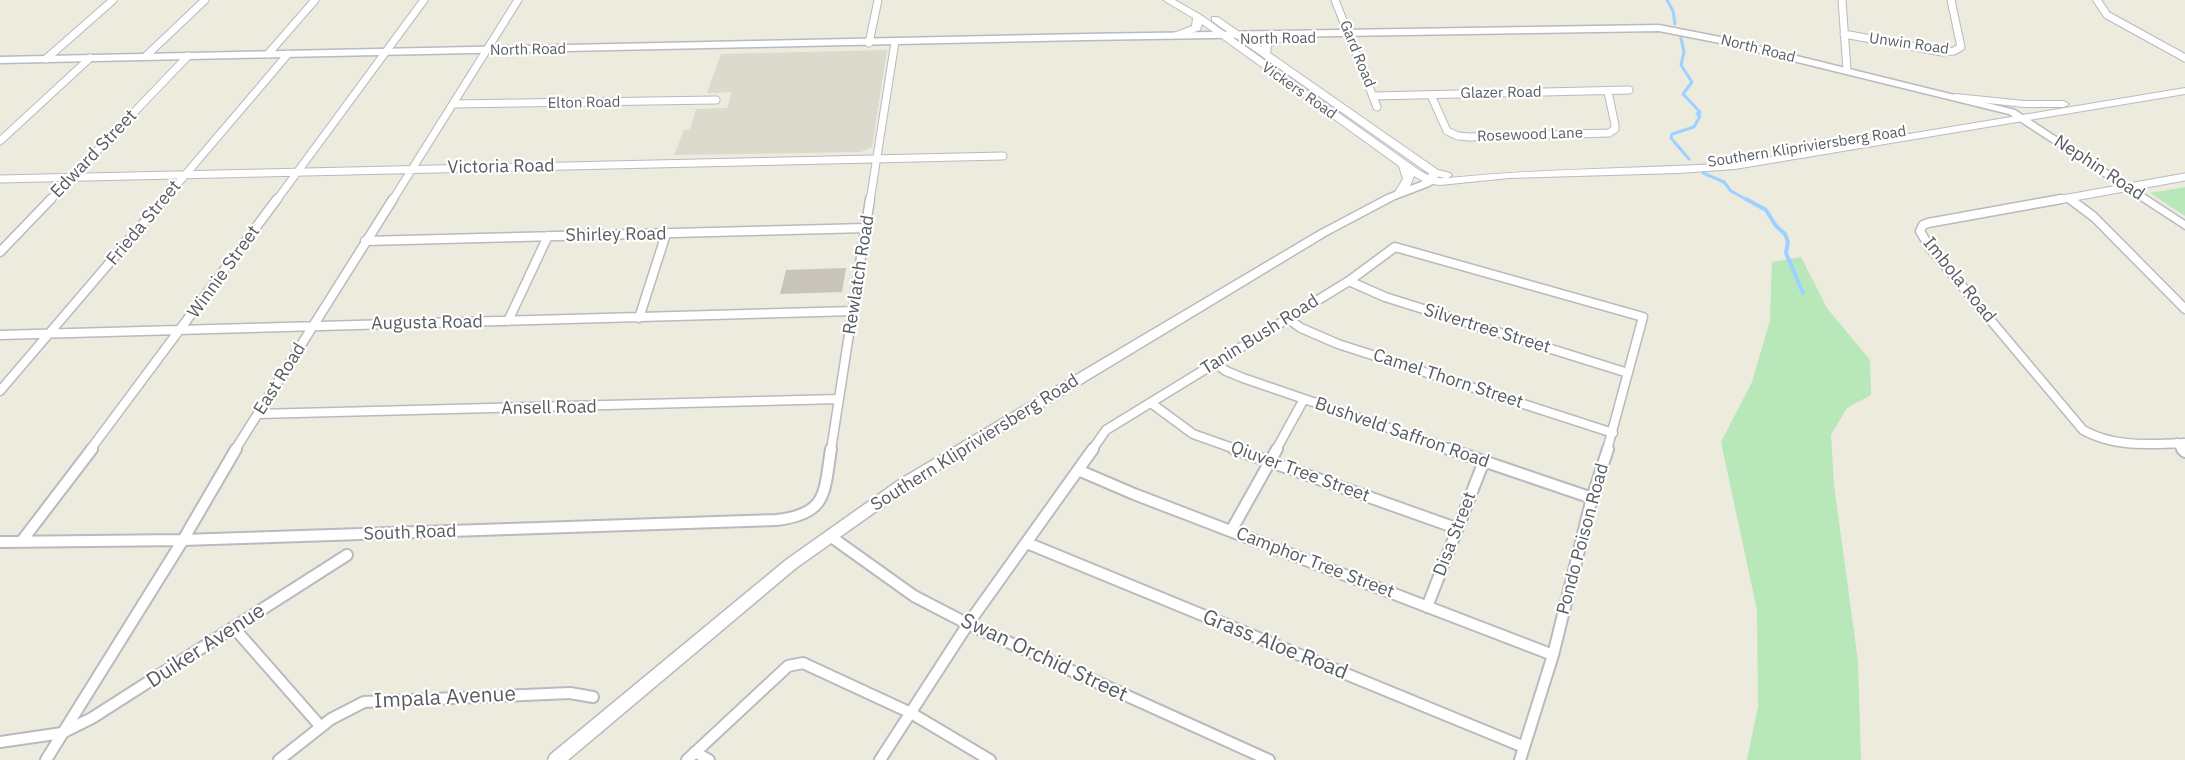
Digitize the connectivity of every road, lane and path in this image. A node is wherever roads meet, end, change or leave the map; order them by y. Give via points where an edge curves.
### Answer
1 (113, 0) edge
2 (205, 0) edge
3 (315, 0) edge
4 (424, 0) edge
5 (518, 0) edge
6 (878, 0) edge
7 (1168, 0) edge
8 (1185, 0) edge
9 (1335, 0) edge
10 (1842, 0) edge
11 (1951, 0) edge
12 (2097, 0) edge
13 (1198, 17) junction
14 (1844, 34) junction
15 (1350, 35) junction
16 (1174, 36) junction
17 (1243, 37) junction
18 (1226, 38) junction
19 (1057, 39) junction
20 (1279, 39) junction
21 (895, 42) junction
22 (869, 43) junction
23 (487, 51) junction
24 (384, 53) junction
25 (1265, 53) junction
26 (268, 54) junction
27 (288, 54) junction
28 (146, 56) junction
29 (188, 56) junction
30 (90, 58) junction
31 (2185, 58) edge
32 (46, 59) junction
33 (0, 60) edge
34 (1847, 70) junction
35 (2185, 86) edge
36 (1629, 90) dead end
37 (2185, 91) edge
38 (1608, 92) junction
39 (1431, 95) junction
40 (1373, 96) junction
41 (1956, 97) junction
42 (716, 100) dead end
43 (453, 104) junction
44 (2065, 104) junction
45 (1377, 107) dead end
46 (2012, 112) junction
47 (2023, 118) junction
48 (1892, 137) junction
49 (0, 141) edge
50 (1003, 156) dead end
51 (877, 160) junction
52 (1404, 165) junction
53 (411, 169) junction
54 (297, 172) junction
55 (185, 174) junction
56 (72, 177) junction
57 (1433, 177) junction
58 (2185, 177) edge
59 (0, 179) edge
60 (2128, 187) junction
61 (1401, 192) junction
62 (2068, 198) junction
63 (2185, 226) edge
64 (866, 228) junction
65 (666, 234) junction
66 (548, 236) junction
67 (365, 241) junction
68 (0, 252) edge
69 (1349, 280) junction
70 (2185, 309) edge
71 (853, 311) junction
72 (1643, 317) joint
73 (639, 318) junction
74 (1287, 318) junction
75 (508, 321) junction
76 (312, 326) junction
77 (182, 330) junction
78 (0, 335) edge
79 (49, 335) junction
80 (1215, 363) junction
81 (1628, 373) junction
82 (0, 391) edge
83 (839, 399) junction
84 (1304, 399) junction
85 (1151, 403) junction
86 (258, 414) junction
87 (1613, 433) junction
88 (2181, 443) edge
89 (2185, 452) edge
90 (1484, 461) junction
91 (1270, 462) junction
92 (1078, 470) junction
93 (1592, 498) junction
94 (817, 507) joint
95 (1456, 528) junction
96 (1231, 531) junction
97 (830, 536) junction
98 (183, 540) junction
99 (0, 542) edge
100 (21, 542) junction
101 (1027, 543) junction
102 (347, 555) dead end
103 (1427, 607) junction
104 (968, 624) junction
105 (235, 628) junction
106 (1552, 655) junction
107 (593, 697) dead end
108 (911, 713) junction
109 (321, 727) junction
110 (63, 733) junction
111 (0, 742) edge
112 (1524, 747) junction
113 (691, 756) edge
114 (46, 760) edge
115 (279, 760) edge
116 (556, 760) edge
117 (710, 760) edge
118 (880, 760) edge
119 (990, 760) edge
120 (1269, 760) edge
121 (1520, 760) edge

1 - 32 street
2 - 28 street
3 - 26 street
4 - 24 street, Winnie Street
5 - 23 street, East Road
6 - 22 street
7 - 13 main road, Vickers Road
8 - 17 main road, Vickers Road
9 - 15 street, Gard Road
10 - 14 street
11 - 14 street, Unwin Road via 1961,47 1954,51
12 - 31 street via 2107,15
13 - 16 main road via 1197,28
13 - 18 main road, Vickers Road
14 - 34 street
15 - 17 street, North Road
15 - 20 street, North Road
15 - 34 street, North Road via 1665,29
15 - 40 street, Gard Road
16 - 18 street, North Road
16 - 19 street, North Road
17 - 18 street, North Road
17 - 20 street, North Road
17 - 25 main road, Vickers Road
18 - 19 street, North Road
18 - 52 main road, Vickers Road
19 - 21 street, North Road
20 - 25 main road via 1267,44
21 - 22 street, North Road
21 - 51 street, Rewlatch Road
22 - 23 street, North Road
23 - 24 street, North Road
23 - 43 street, East Road
24 - 27 street, North Road
24 - 54 street, Winnie Street
25 - 57 main road, Vickers Road
26 - 27 street, North Road
26 - 29 street, North Road
27 - 55 street, Frieda Street
28 - 29 street, North Road
28 - 30 street, North Road
29 - 56 street, Edward Street
30 - 32 street, North Road
30 - 49 street
32 - 33 street, North Road
34 - 41 street, North Road
35 - 44 main road, Southern Klipriviersberg Road
36 - 38 street, Glazer Road
37 - 47 main road, Southern Klipriviersberg Road
38 - 39 street, Glazer Road
38 - 39 street, Rosewood Lane via 1616,125 1609,133 1480,136 1449,132
39 - 40 street, Glazer Road
40 - 45 street, Gard Road
41 - 44 main road
41 - 46 street, North Road
42 - 43 street, Elton Road
43 - 53 street, East Road
44 - 46 main road, Southern Klipriviersberg Road
46 - 47 street, Nephin Road
46 - 48 main road, Southern Klipriviersberg Road
47 - 48 main road, Southern Klipriviersberg Road
47 - 60 street, Nephin Road
48 - 57 main road, Southern Klipriviersberg Road via 1708,168 1509,174 1451,181
50 - 51 street, Victoria Road
51 - 53 street, Victoria Road
51 - 64 street, Rewlatch Road
52 - 57 main road, Vickers Road
52 - 61 main road via 1410,180
53 - 54 street, Victoria Road
53 - 67 street, East Road
54 - 55 street, Victoria Road
54 - 77 street, Winnie Street
55 - 56 street, Victoria Road
55 - 79 street, Frieda Street
56 - 59 street, Victoria Road
56 - 68 street, Edward Street
57 - 61 street, Southern Klipriviersberg Road
58 - 60 street, Imbola Road
60 - 62 street, Imbola Road
60 - 63 street, Nephin Road
61 - 97 street, Southern Klipriviersberg Road via 1356,214 1184,315 904,484
62 - 70 street via 2094,217
62 - 88 street, Imbola Road via 1928,223 1921,234 2083,430 2105,442 2127,445
64 - 65 street, Shirley Road
64 - 71 street, Rewlatch Road
65 - 66 street, Shirley Road
65 - 73 street
66 - 67 street, Shirley Road
66 - 75 street
67 - 76 street, East Road
69 - 72 street, Tanin Bush Road via 1395,247
69 - 74 street, Tanin Bush Road
69 - 81 street, Silvertree Street via 1385,297
71 - 73 street, Augusta Road
71 - 83 street, Rewlatch Road
72 - 81 street, Pondo Poison Road
73 - 75 street, Augusta Road
74 - 80 street, Tanin Bush Road
74 - 87 street, Camel Thorn Street via 1338,344
75 - 76 street, Augusta Road
76 - 77 street, Augusta Road
76 - 86 street, East Road
77 - 79 street, Augusta Road
77 - 100 street, Winnie Street
78 - 79 street, Augusta Road
79 - 82 street, Frieda Street
80 - 84 street, Bushveld Saffron Road via 1243,378
80 - 85 street, Tanin Bush Road
81 - 87 street, Pondo Poison Road
83 - 86 street, Ansell Road
83 - 94 street, Rewlatch Road via 824,495
84 - 90 street, Bushveld Saffron Road
84 - 91 street
85 - 91 street, Qiuver Tree Street via 1193,434
85 - 92 street, Tanin Bush Road via 1106,430
86 - 98 street, East Road
87 - 93 street, Pondo Poison Road
88 - 89 street
90 - 93 street, Bushveld Saffron Road
90 - 95 street, Disa Street
91 - 95 street, Qiuver Tree Street
91 - 96 street
92 - 96 street, Camphor Tree Street
92 - 101 street, Tanin Bush Road
93 - 106 street, Pondo Poison Road
94 - 98 street, South Road via 791,518 756,521
95 - 103 street, Disa Street
96 - 103 street, Camphor Tree Street
97 - 104 street, Swan Orchid Street via 914,596
97 - 116 street, Southern Klipriviersberg Road via 791,564
98 - 100 street, South Road
98 - 110 street, East Road
99 - 100 street, South Road
101 - 104 street, Tanin Bush Road
101 - 112 street, Grass Aloe Road
102 - 105 street, Duiker Avenue
103 - 106 street, Camphor Tree Street
104 - 108 street, Tanin Bush Road
104 - 120 street, Swan Orchid Street
105 - 109 street
105 - 110 street, Duiker Avenue
106 - 112 street, Pondo Poison Road
107 - 109 street, Impala Avenue via 570,693 364,702
108 - 113 street via 803,663 788,666
108 - 118 street, Tanin Bush Road
108 - 119 street
109 - 115 street, Impala Avenue
110 - 111 street
110 - 114 street, East Road
112 - 121 street, Pondo Poison Road
113 - 117 street

